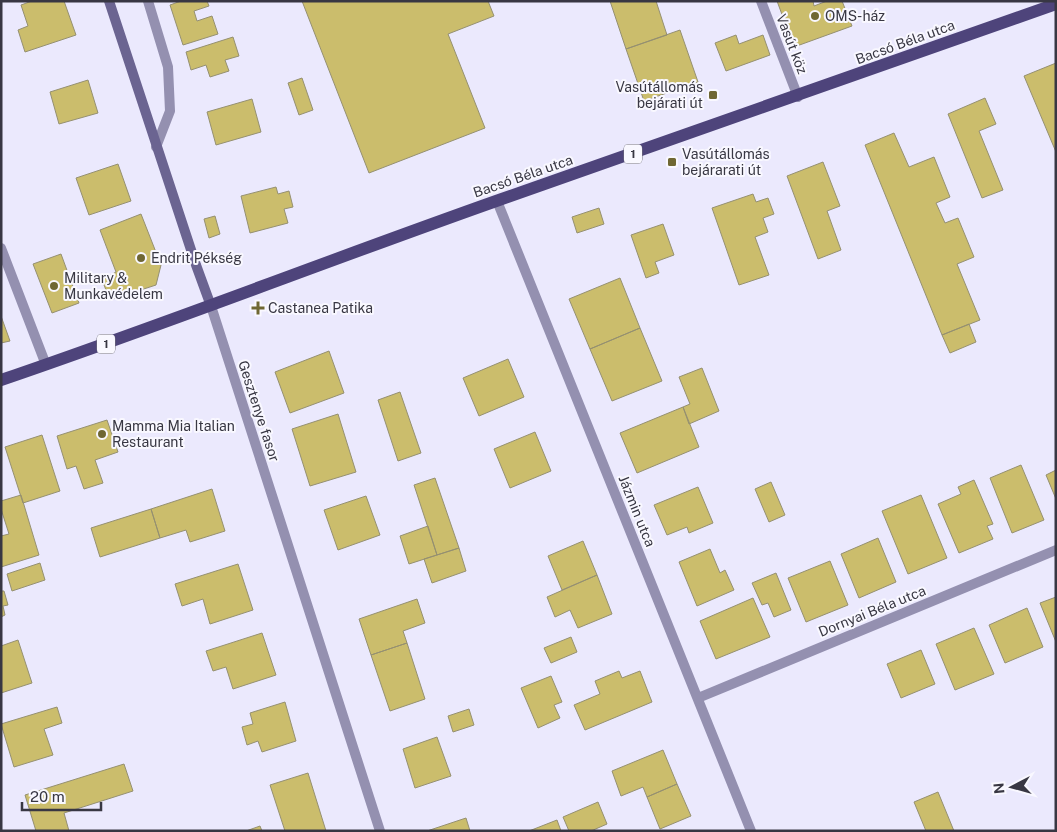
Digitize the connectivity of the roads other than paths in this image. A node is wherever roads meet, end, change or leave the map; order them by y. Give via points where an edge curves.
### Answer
1 (108, 1) edge
2 (148, 1) edge
3 (761, 1) edge
4 (1056, 4) edge
5 (798, 96) junction
6 (156, 147) junction
7 (497, 201) junction
8 (1, 248) edge
9 (211, 306) junction
10 (46, 365) junction
11 (1, 380) edge
12 (1056, 550) edge
13 (698, 698) junction
14 (380, 831) edge
15 (751, 831) edge

1 - 6 street, Gesztenye fasor
2 - 6 street via 168,67 170,111
3 - 5 street, Vasút köz
4 - 5 main road, Bacsó Béla utca / 1
5 - 7 main road, Bacsó Béla utca / 1
6 - 9 street, Gesztenye fasor
7 - 9 main road, Bacsó Béla utca / 1
7 - 13 street, Jázmin utca
8 - 10 street
9 - 10 main road, Bacsó Béla utca / 1
9 - 14 street, Gesztenye fasor
10 - 11 main road, Bacsó Béla utca / 1
12 - 13 street, Dornyai Béla utca
13 - 15 street, Jázmin utca

